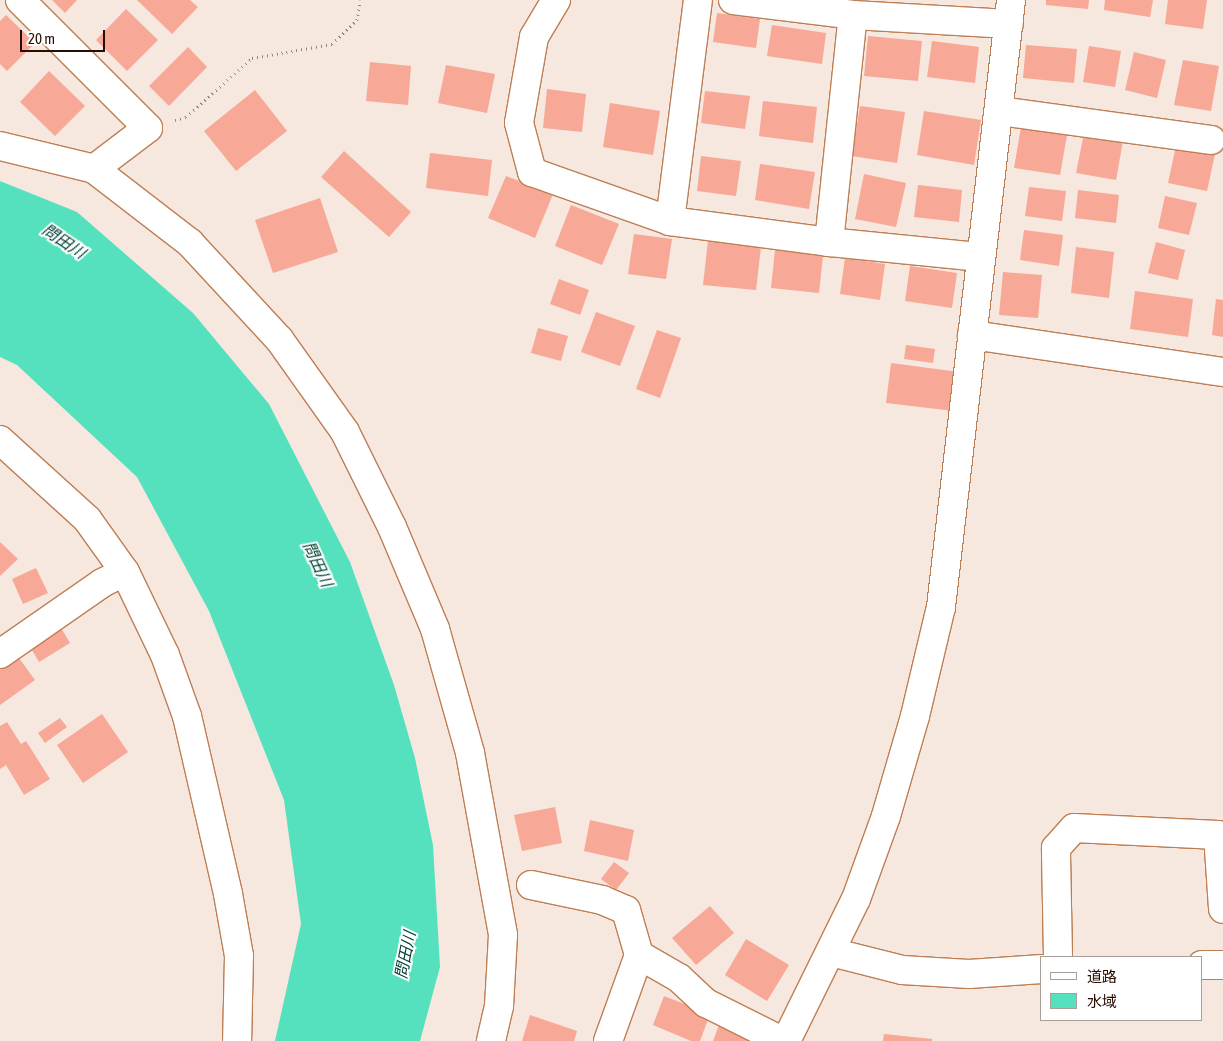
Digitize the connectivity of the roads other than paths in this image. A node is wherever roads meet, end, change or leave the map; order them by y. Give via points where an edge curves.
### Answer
1 (20, 0) edge
2 (556, 0) edge
3 (698, 0) edge
4 (733, 0) edge
5 (1010, 12) edge
6 (853, 15) junction
7 (1000, 111) junction
8 (1211, 140) dead end
9 (0, 146) edge
10 (94, 169) junction
11 (670, 221) junction
12 (829, 242) junction
13 (979, 257) junction
14 (972, 335) junction
15 (1223, 372) edge
16 (0, 440) edge
17 (125, 572) junction
18 (0, 654) edge
19 (531, 885) dead end
20 (1223, 909) edge
21 (832, 952) junction
22 (639, 954) junction
23 (1058, 956) edge
24 (1203, 965) edge
25 (1223, 965) edge
26 (1040, 970) edge
27 (237, 1041) edge
28 (491, 1041) edge
29 (608, 1041) edge
30 (782, 1041) edge
31 (786, 1041) edge

1 - 10 street via 148,128
2 - 11 street via 534,37 519,123 532,172
3 - 11 street
4 - 6 street
5 - 6 street
5 - 7 street
6 - 12 street
7 - 8 street
7 - 13 street
9 - 10 street
10 - 28 street via 190,243 279,339 345,432 392,527 435,629 470,753 492,860 502,934 499,1006
11 - 12 street
12 - 13 street
13 - 14 street
14 - 15 street
14 - 21 street via 962,449 941,607 915,716 886,816 856,899
16 - 17 street via 87,518
17 - 18 street via 86,594
17 - 27 street via 164,655 189,726 239,956
19 - 22 street via 602,900 626,910
20 - 23 street via 1218,835 1074,828 1056,848
21 - 26 street via 902,970 969,974
21 - 31 street
22 - 29 street
22 - 30 street via 679,978 706,1003
24 - 25 street

